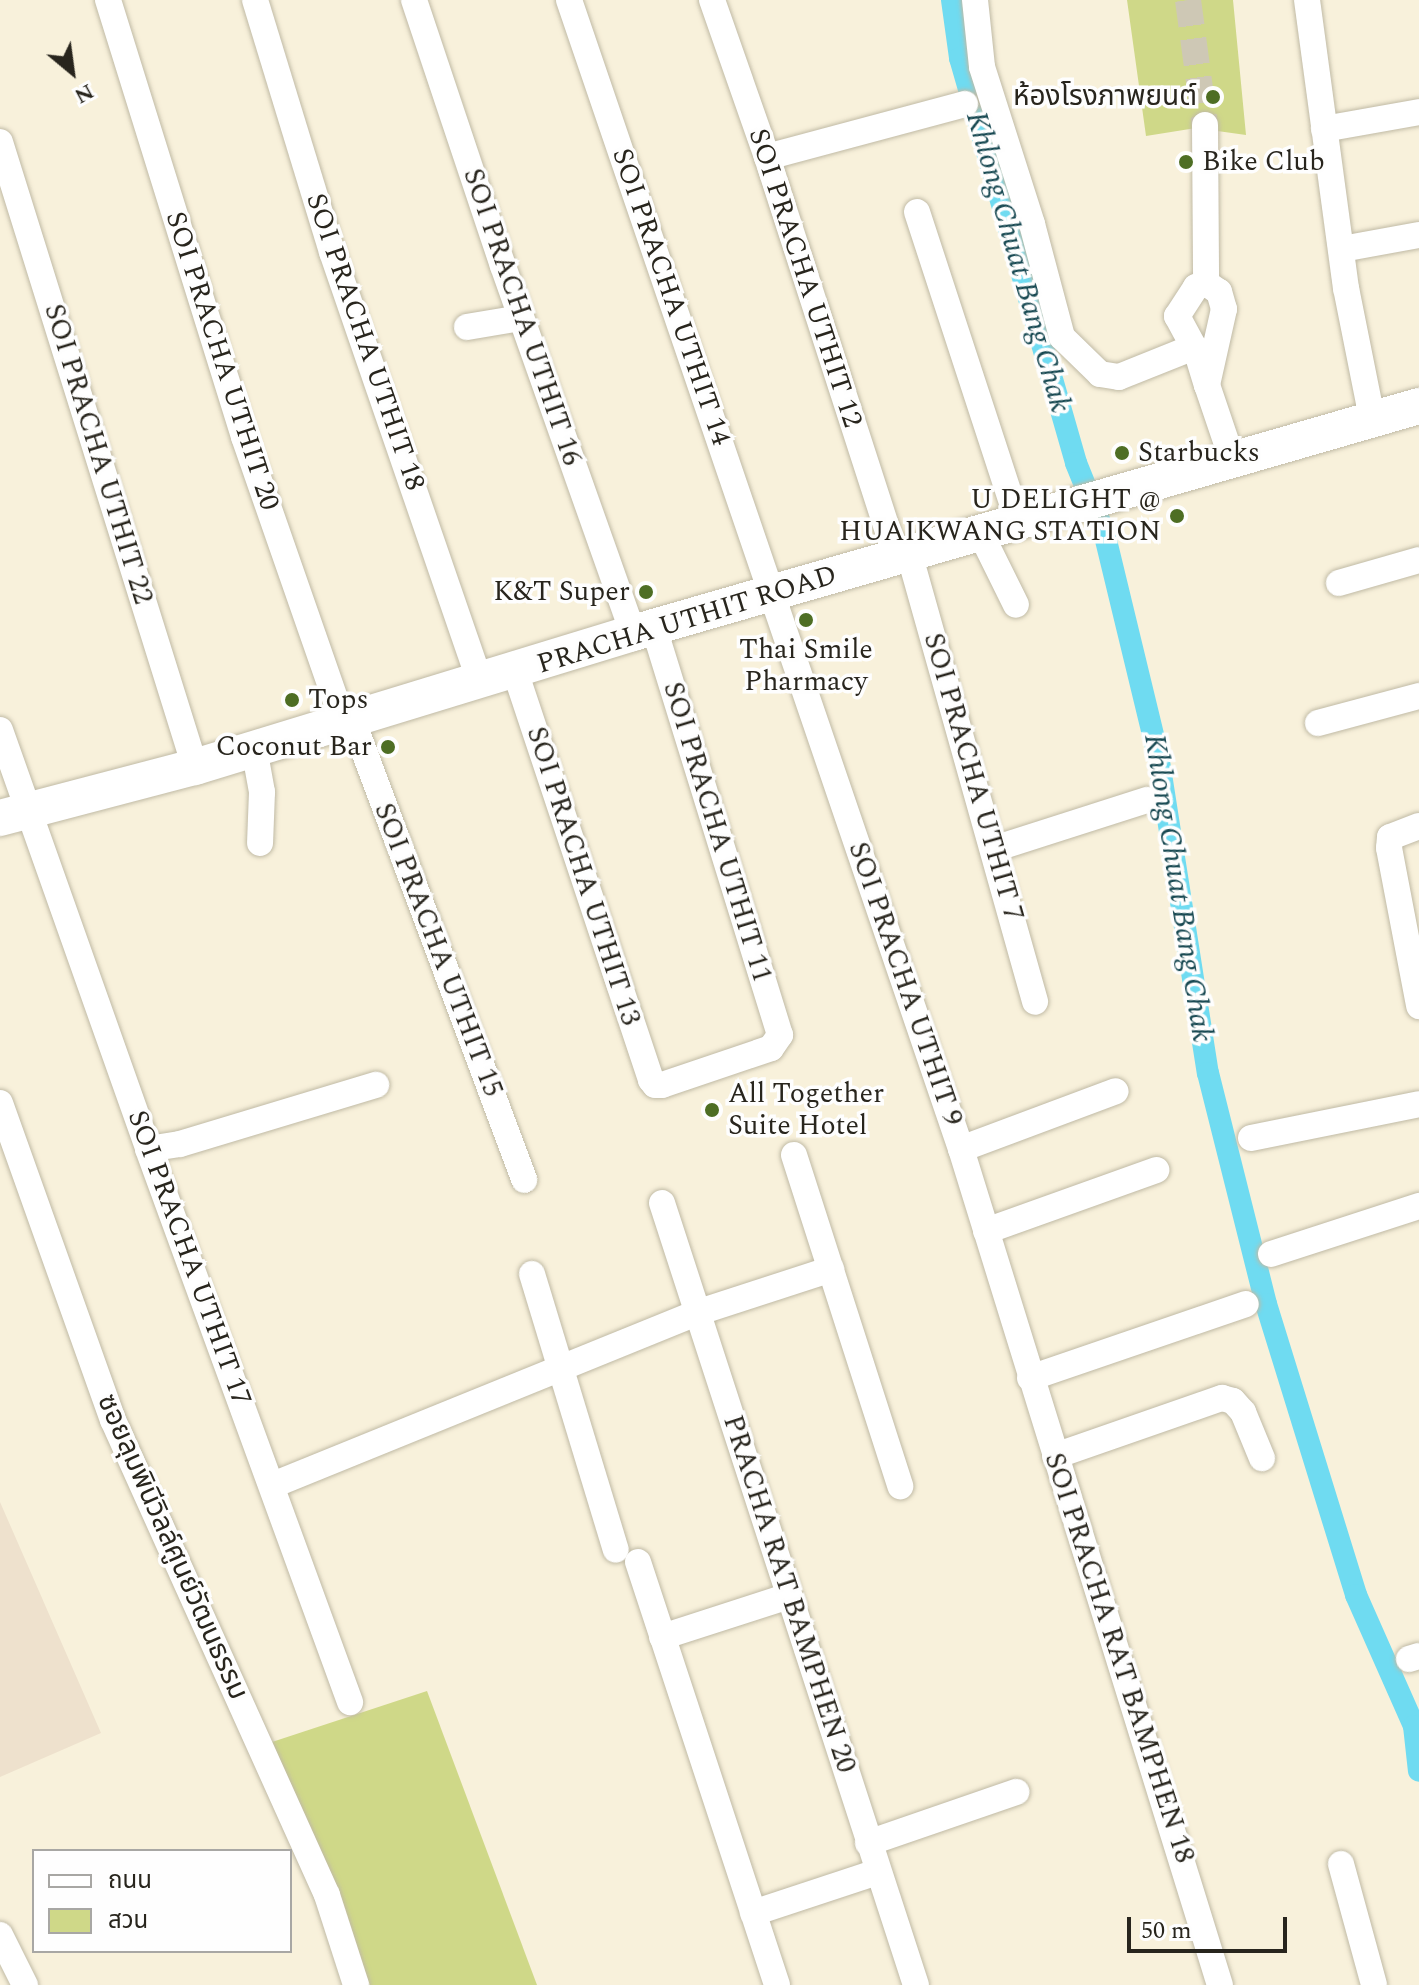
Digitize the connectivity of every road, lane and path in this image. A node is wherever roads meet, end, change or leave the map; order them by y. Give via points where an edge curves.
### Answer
1 (108, 0) edge
2 (255, 0) edge
3 (414, 0) edge
4 (569, 0) edge
5 (712, 0) edge
6 (975, 0) edge
7 (1315, 1) edge
8 (965, 104) dead end
9 (1419, 112) edge
10 (1205, 125) tunnel mouth
11 (1324, 129) junction
12 (0, 142) edge
13 (767, 157) junction
14 (917, 212) dead end
15 (1419, 235) edge
16 (1342, 249) junction
17 (1206, 283) junction
18 (521, 318) junction
19 (467, 327) dead end
20 (1194, 347) junction
21 (1207, 385) junction
22 (1419, 406) edge
23 (1372, 418) junction
24 (1232, 459) junction
25 (1018, 521) junction
26 (980, 532) junction
27 (903, 555) junction
28 (1419, 560) edge
29 (1339, 583) dead end
30 (772, 594) junction
31 (1016, 605) dead end
32 (644, 631) junction
33 (515, 671) junction
34 (480, 682) junction
35 (1419, 696) edge
36 (347, 720) junction
37 (1318, 723) dead end
38 (0, 730) edge
39 (254, 748) junction
40 (195, 767) junction
41 (1147, 800) dead end
42 (14, 816) edge
43 (1419, 826) edge
44 (260, 843) dead end
45 (994, 849) junction
46 (1035, 1002) dead end
47 (1419, 1006) edge
48 (651, 1080) joint
49 (376, 1085) dead end
50 (1116, 1091) dead end
51 (0, 1103) edge
52 (1419, 1104) edge
53 (1251, 1138) dead end
54 (148, 1149) junction
55 (961, 1149) junction
56 (794, 1155) dead end
57 (1156, 1170) dead end
58 (524, 1180) dead end
59 (662, 1203) dead end
60 (1419, 1206) edge
61 (986, 1231) junction
62 (1271, 1254) dead end
63 (831, 1269) junction
64 (532, 1274) dead end
65 (1246, 1304) dead end
66 (699, 1312) junction
67 (557, 1368) junction
68 (1030, 1378) junction
69 (1055, 1456) junction
70 (1262, 1458) dead end
71 (273, 1485) junction
72 (900, 1486) dead end
73 (789, 1596) junction
74 (662, 1637) junction
75 (350, 1702) dead end
76 (1016, 1792) dead end
77 (868, 1843) junction
78 (1341, 1864) dead end
79 (877, 1872) junction
80 (753, 1913) junction
81 (0, 1935) edge
82 (25, 1985) edge
83 (356, 1985) edge
84 (777, 1985) edge
85 (916, 1985) edge
86 (1220, 1985) edge
87 (1374, 1985) edge

1 - 36 street, SOI PRACHA UTHIT 20 via 244,437
2 - 34 street, SOI PRACHA UTHIT 18 via 332,252
3 - 18 street, SOI PRACHA UTHIT 16
4 - 30 street, SOI PRACHA UTHIT 14
5 - 13 street, SOI PRACHA UTHIT 12
6 - 20 street via 986,79 1062,337 1100,374 1119,377
7 - 11 street
8 - 13 street
9 - 11 street
10 - 17 street
11 - 16 street
12 - 40 street, SOI PRACHA UTHIT 22
13 - 27 street, SOI PRACHA UTHIT 12
14 - 25 street
15 - 16 street
16 - 23 street
17 - 20 street via 1196,287 1177,316
17 - 21 street via 1219,292 1224,309
18 - 19 street
18 - 32 street, SOI PRACHA UTHIT 16
20 - 21 street
21 - 24 street
22 - 23 main road, PRACHA UTHIT ROAD
23 - 24 main road, PRACHA UTHIT ROAD
24 - 25 main road, PRACHA UTHIT ROAD
25 - 26 main road, PRACHA UTHIT ROAD
26 - 27 main road, PRACHA UTHIT ROAD
26 - 31 street
27 - 30 main road, PRACHA UTHIT ROAD
27 - 45 street, SOI PRACHA UTHIT 7
28 - 29 street
30 - 32 main road, PRACHA UTHIT ROAD
30 - 55 street, SOI PRACHA UTHIT 9
32 - 33 main road, PRACHA UTHIT ROAD
32 - 48 street, SOI PRACHA UTHIT 11 via 780,1035 771,1048 662,1085
33 - 34 main road, PRACHA UTHIT ROAD
33 - 48 street, SOI PRACHA UTHIT 13
34 - 36 main road, PRACHA UTHIT ROAD
35 - 37 street
36 - 39 main road, PRACHA UTHIT ROAD
36 - 58 street, SOI PRACHA UTHIT 15
38 - 42 street, SOI PRACHA UTHIT 17
39 - 40 main road, PRACHA UTHIT ROAD
39 - 44 street via 262,792
40 - 42 main road, PRACHA UTHIT ROAD
41 - 45 street
42 - 54 street, SOI PRACHA UTHIT 17
43 - 47 street via 1390,837
45 - 46 street, SOI PRACHA UTHIT 7
49 - 54 street
50 - 55 street
51 - 83 street, ซอยลุมพินีวิลล์ศูนย์วัฒนธรรม via 113,1420 327,1895
52 - 53 street
54 - 71 street, SOI PRACHA UTHIT 17
55 - 61 street, SOI PRACHA UTHIT 9
56 - 63 street
57 - 61 street
59 - 66 street, PRACHA RAT BAMPHEN 20
60 - 62 street
61 - 68 street, SOI PRACHA UTHIT 9
63 - 66 street
63 - 72 street
64 - 67 street
65 - 68 street
66 - 67 street
66 - 73 street, PRACHA RAT BAMPHEN 20
67 - 71 street
67 - 74 street
68 - 69 street, SOI PRACHA RAT BAMPHEN 18
69 - 70 street via 1222,1398 1243,1412
69 - 86 street, SOI PRACHA RAT BAMPHEN 18
71 - 75 street, SOI PRACHA UTHIT 17
73 - 74 street
73 - 77 street, PRACHA RAT BAMPHEN 20
74 - 80 street
76 - 77 street
77 - 79 street, PRACHA RAT BAMPHEN 20
78 - 87 street
79 - 80 street
79 - 85 street, PRACHA RAT BAMPHEN 20
80 - 84 street
81 - 82 street

